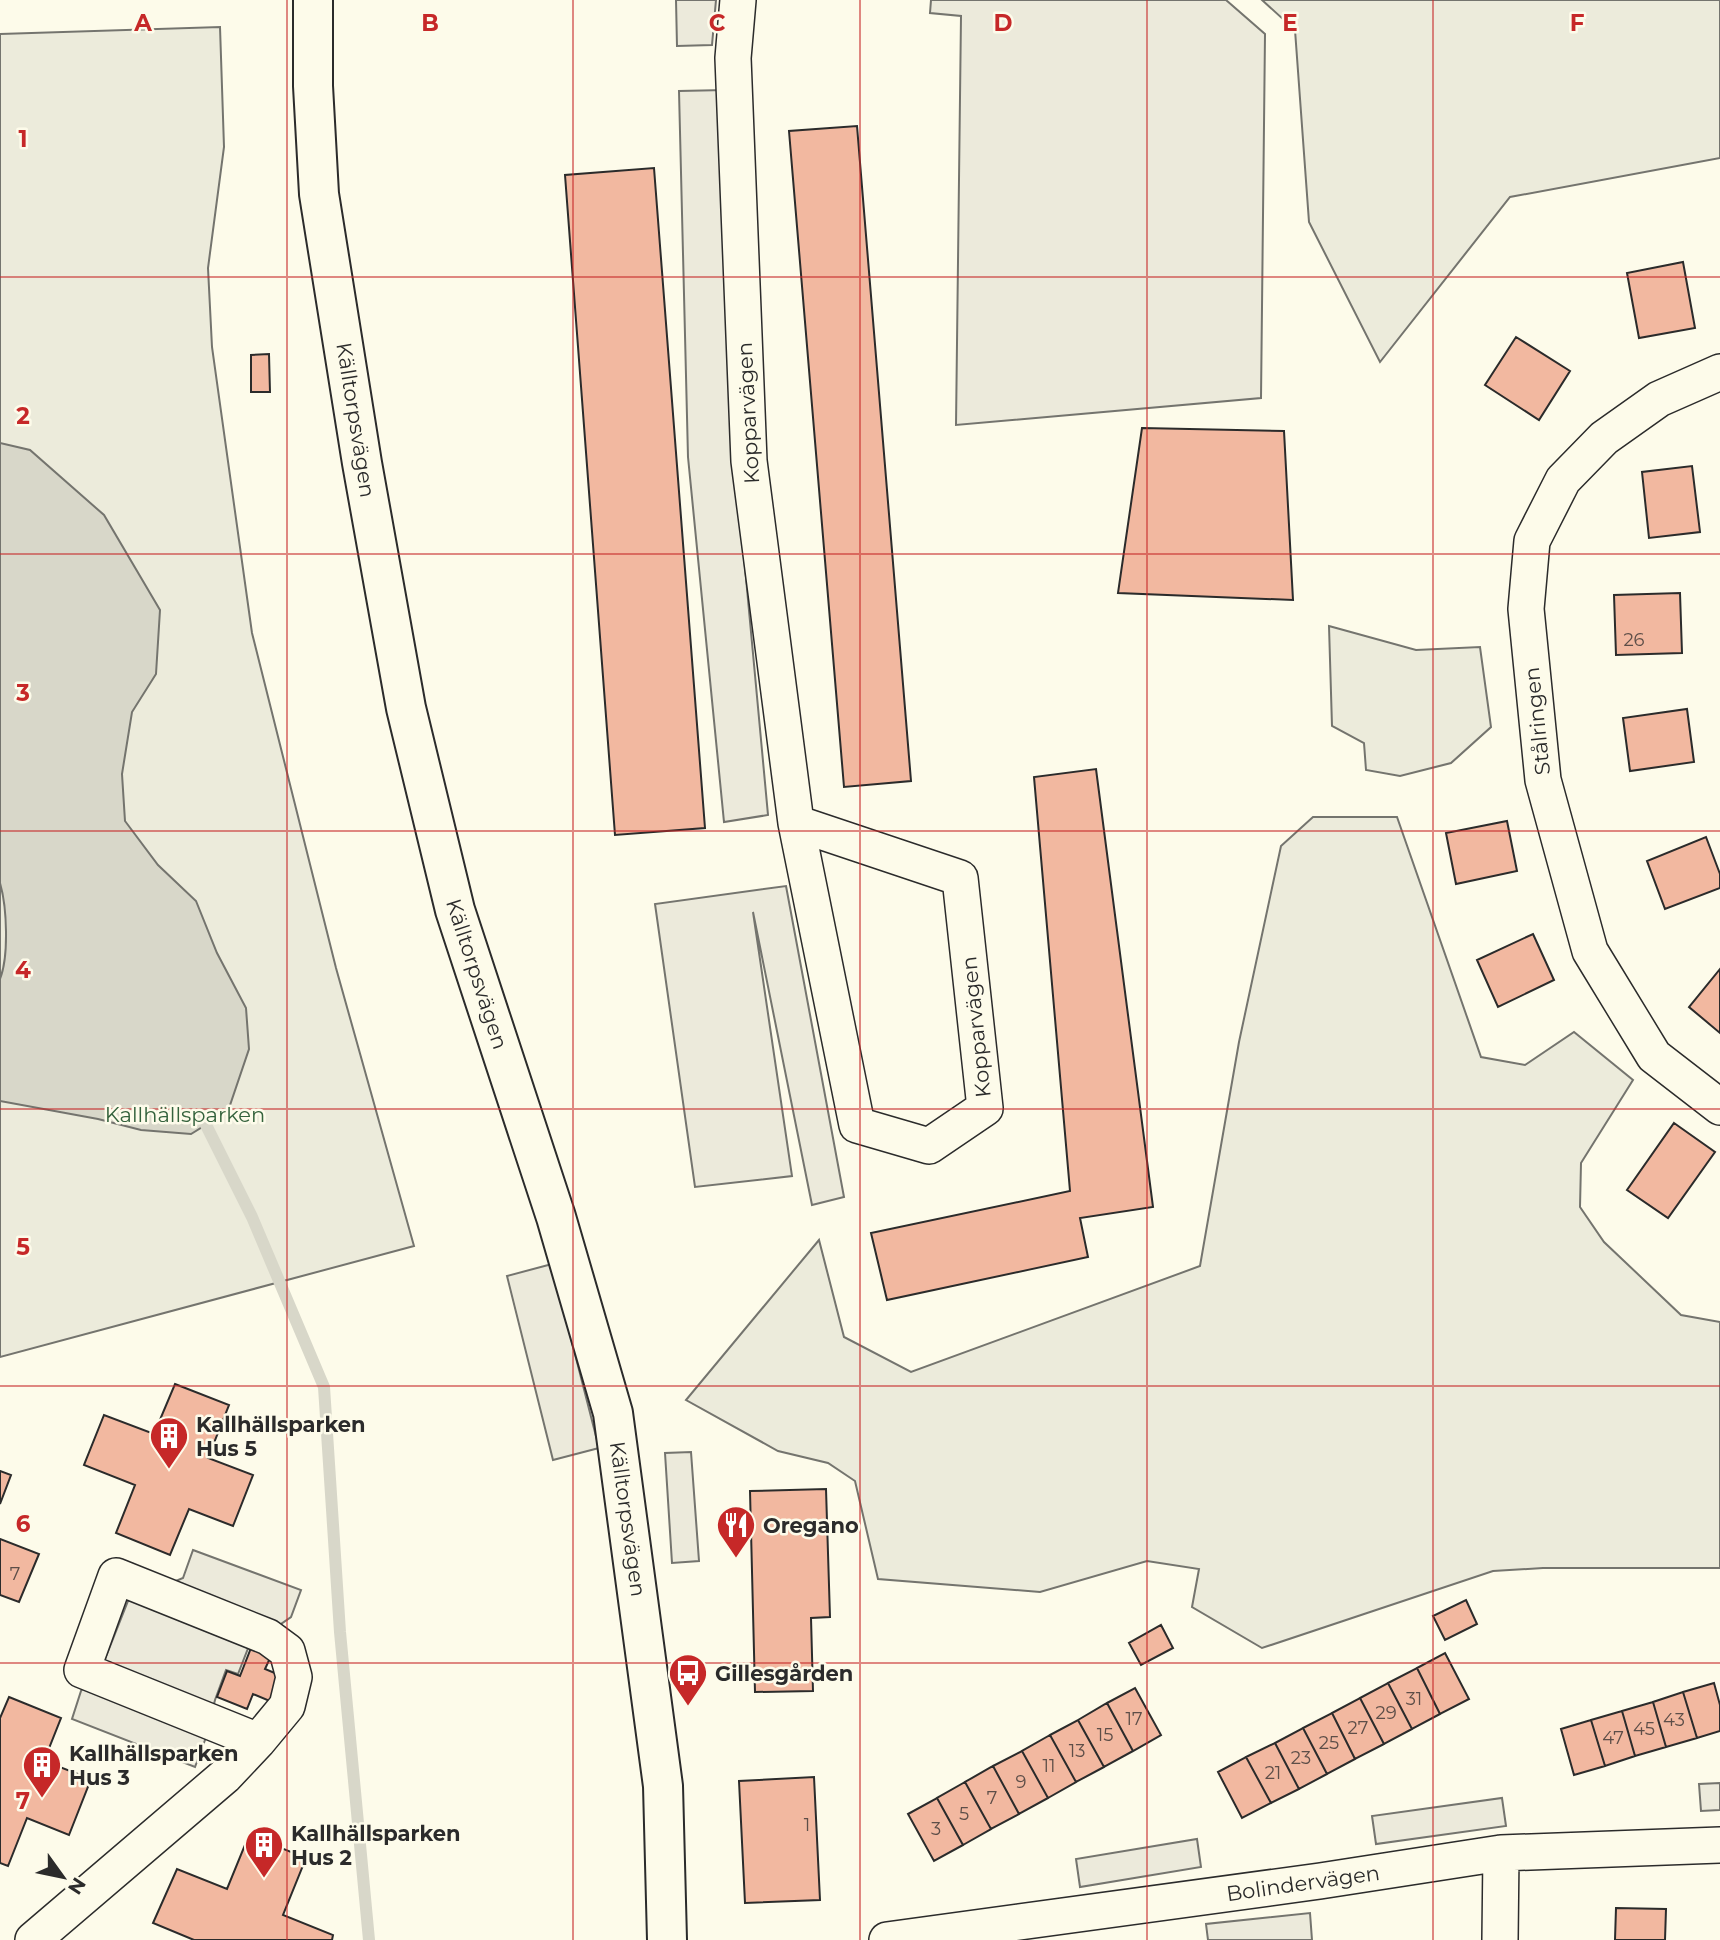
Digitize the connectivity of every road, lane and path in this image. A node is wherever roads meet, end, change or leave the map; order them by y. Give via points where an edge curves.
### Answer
1 (313, 0) edge
2 (738, 0) edge
3 (1720, 372) edge
4 (796, 823) junction
5 (1720, 1107) edge
6 (258, 1741) junction
7 (1720, 1845) edge
8 (1501, 1853) junction
9 (33, 1940) edge
10 (667, 1940) edge
11 (887, 1940) edge
12 (1500, 1940) edge

1 - 10 street, Källtorpsvägen via 319,194 406,708 455,909 556,1217 613,1413 663,1786
2 - 4 street, Kopparvägen via 733,58 749,461
3 - 5 street, Stålringen via 1659,399 1604,438 1563,480 1532,541 1526,609 1543,780 1590,951 1654,1056
4 - 4 street, Kopparvägen via 857,1125 929,1146 985,1108 960,878
6 - 6 street via 82,1670 116,1576 268,1637 287,1651 294,1677 287,1706
6 - 9 street via 225,1776
7 - 8 street, Bolindervägen
8 - 11 street, Bolindervägen
8 - 12 street

